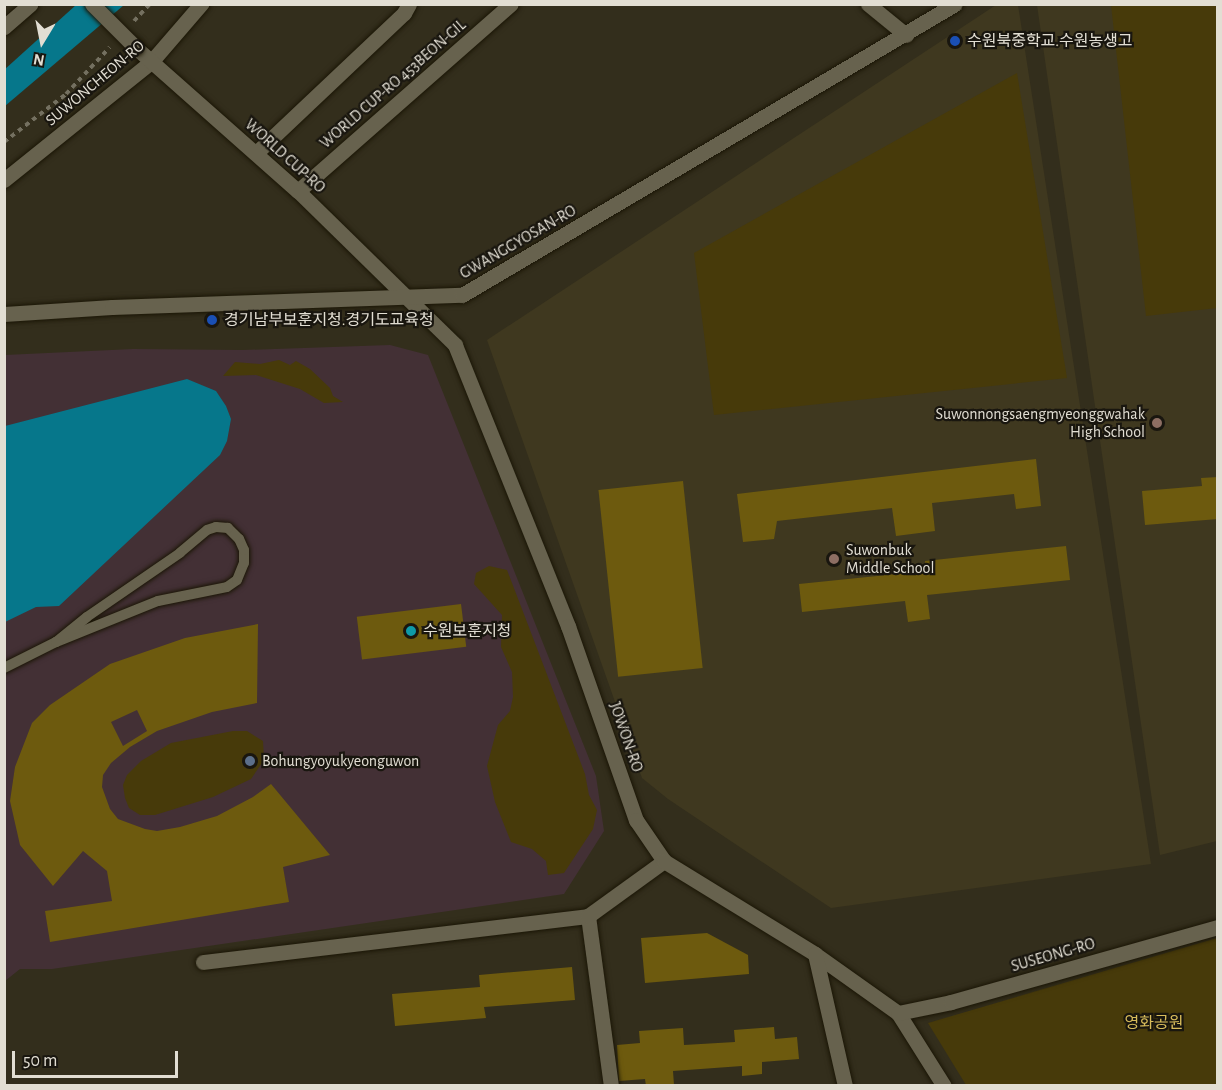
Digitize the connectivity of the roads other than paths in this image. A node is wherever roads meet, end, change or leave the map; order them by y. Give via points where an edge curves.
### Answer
1 (30, 4) edge
2 (92, 4) edge
3 (201, 4) edge
4 (409, 4) edge
5 (511, 4) edge
6 (868, 4) edge
7 (955, 4) edge
8 (4, 27) edge
9 (906, 35) junction
10 (152, 62) junction
11 (256, 153) junction
12 (4, 180) edge
13 (298, 191) junction
14 (406, 296) junction
15 (4, 314) edge
16 (56, 642) junction
17 (4, 668) edge
18 (664, 861) junction
19 (588, 916) junction
20 (1218, 927) edge
21 (815, 954) junction
22 (203, 962) dead end
23 (898, 1013) junction
24 (611, 1086) edge
25 (845, 1086) edge
26 (944, 1086) edge

1 - 8 street
2 - 10 street, WORLD CUP-RO, bridge
3 - 10 street, SUWONCHEON-RO
4 - 11 street
5 - 13 street, WORLD CUP-RO 453BEON-GIL
6 - 9 street
7 - 9 street, GWANGGYOSAN-RO
9 - 14 street, GWANGGYOSAN-RO via 462,295
10 - 11 street, WORLD CUP-RO
10 - 12 street, SUWONCHEON-RO
11 - 13 street, WORLD CUP-RO
13 - 14 street, WORLD CUP-RO
14 - 15 street, GWANGGYOSAN-RO
14 - 18 street, JOWON-RO via 455,345 568,626 636,820
16 - 16 lane via 158,601 227,587 241,574 244,550 228,528 216,526 207,530
16 - 17 lane
18 - 19 street
18 - 21 street, JOWON-RO
19 - 22 street
19 - 24 street
20 - 23 street, SUSEONG-RO via 951,1002
21 - 23 street, JOWON-RO
21 - 25 street
23 - 26 street, JOWON-RO

